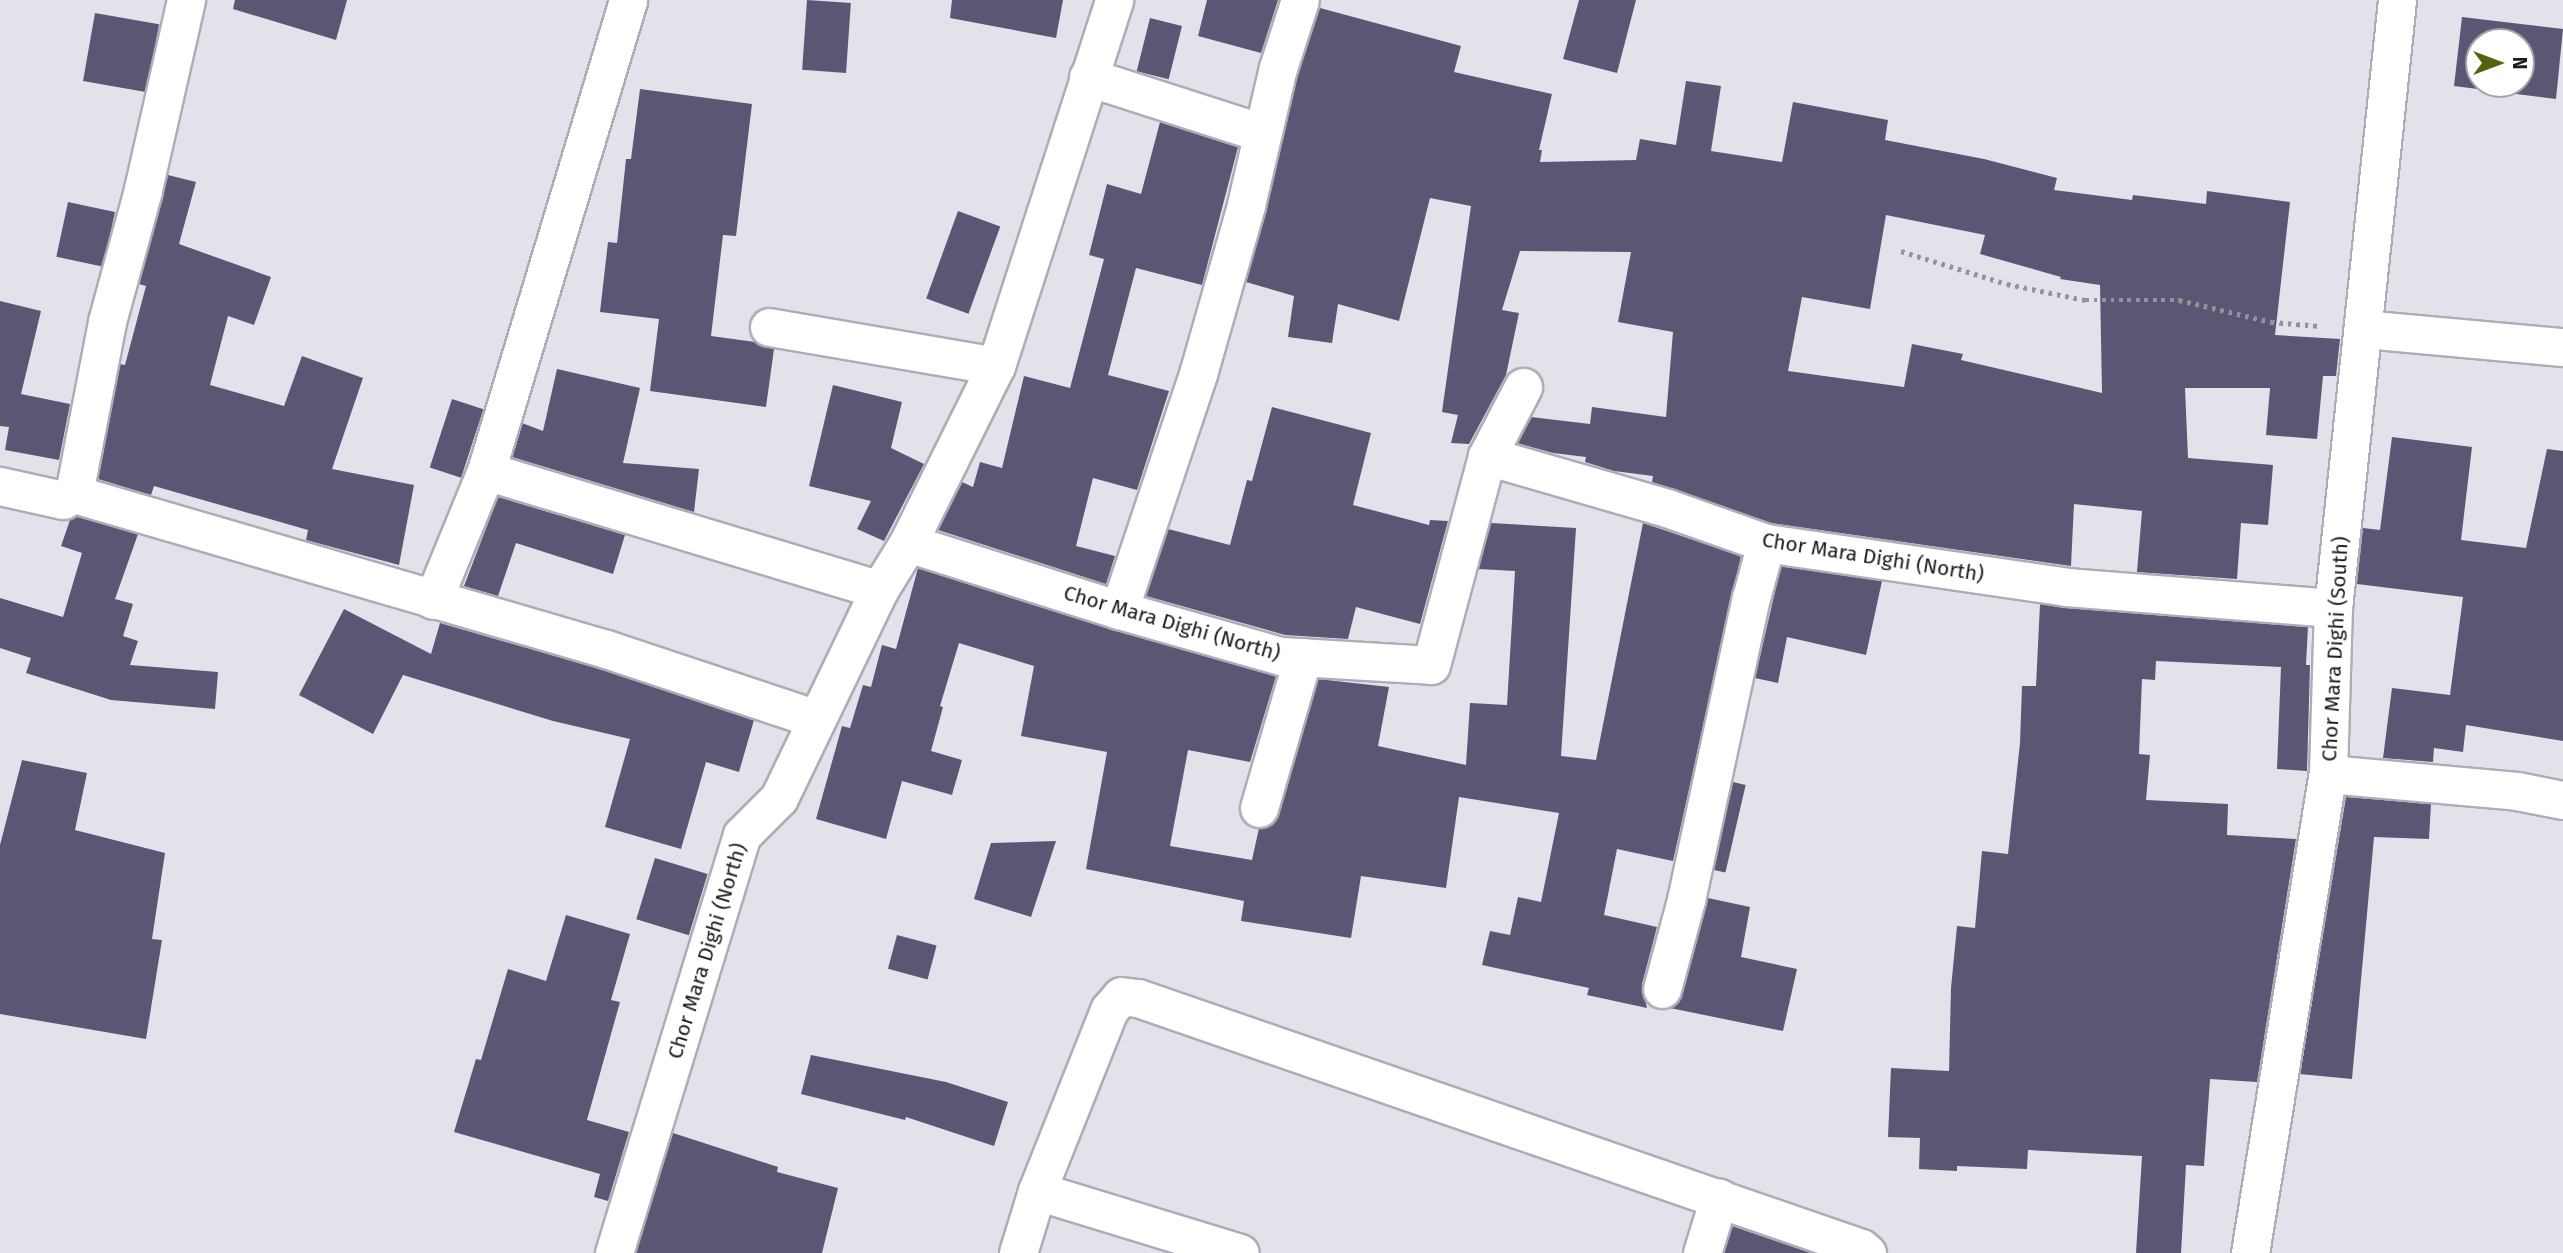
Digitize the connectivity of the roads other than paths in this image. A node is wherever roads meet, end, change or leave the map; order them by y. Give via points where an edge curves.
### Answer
1 (186, 0) edge
2 (628, 0) edge
3 (1114, 0) edge
4 (2397, 0) edge
5 (1294, 2) edge
6 (1088, 77) junction
7 (1262, 133) junction
8 (769, 327) dead end
9 (2364, 329) junction
10 (2563, 347) edge
11 (996, 366) junction
12 (1523, 387) dead end
13 (1487, 456) junction
14 (486, 471) junction
15 (0, 486) edge
16 (63, 500) dead end
17 (908, 543) junction
18 (1766, 543) junction
19 (879, 590) junction
20 (433, 600) junction
21 (2333, 608) junction
22 (1119, 610) junction
23 (1303, 657) junction
24 (816, 719) junction
25 (2328, 774) junction
26 (2563, 800) edge
27 (1259, 808) dead end
28 (1662, 989) dead end
29 (1037, 1191) junction
30 (1718, 1198) junction
31 (614, 1253) edge
32 (1018, 1253) edge
33 (1240, 1253) edge
34 (1703, 1253) edge
35 (1867, 1253) edge
36 (2250, 1253) edge

1 - 20 street via 144,190 107,322 74,494
2 - 14 street
3 - 6 street
4 - 9 street, Chor Mara Dighi (South)
5 - 7 street
6 - 7 street
6 - 11 street
7 - 22 street via 1198,374
8 - 11 street
9 - 10 street
9 - 21 street, Chor Mara Dighi (South)
11 - 17 street
12 - 13 street
13 - 18 street, Chor Mara Dighi (North) via 1667,508
13 - 23 street, Chor Mara Dighi (North) via 1432,666
14 - 19 street
14 - 20 street
15 - 16 street
17 - 19 street, Chor Mara Dighi (North)
17 - 22 street, Chor Mara Dighi (North)
18 - 21 street, Chor Mara Dighi (North) via 2066,587
18 - 28 street
19 - 24 street, Chor Mara Dighi (North)
20 - 24 street via 606,649
21 - 25 street, Chor Mara Dighi (South)
22 - 23 street, Chor Mara Dighi (North) via 1281,656
23 - 27 street
24 - 31 street, Chor Mara Dighi (North) via 779,797 742,835
25 - 26 street
25 - 36 street, Chor Mara Dighi (South)
29 - 30 street via 1110,1010 1121,996 1138,998
29 - 32 street
29 - 33 street
30 - 34 street
30 - 35 street

